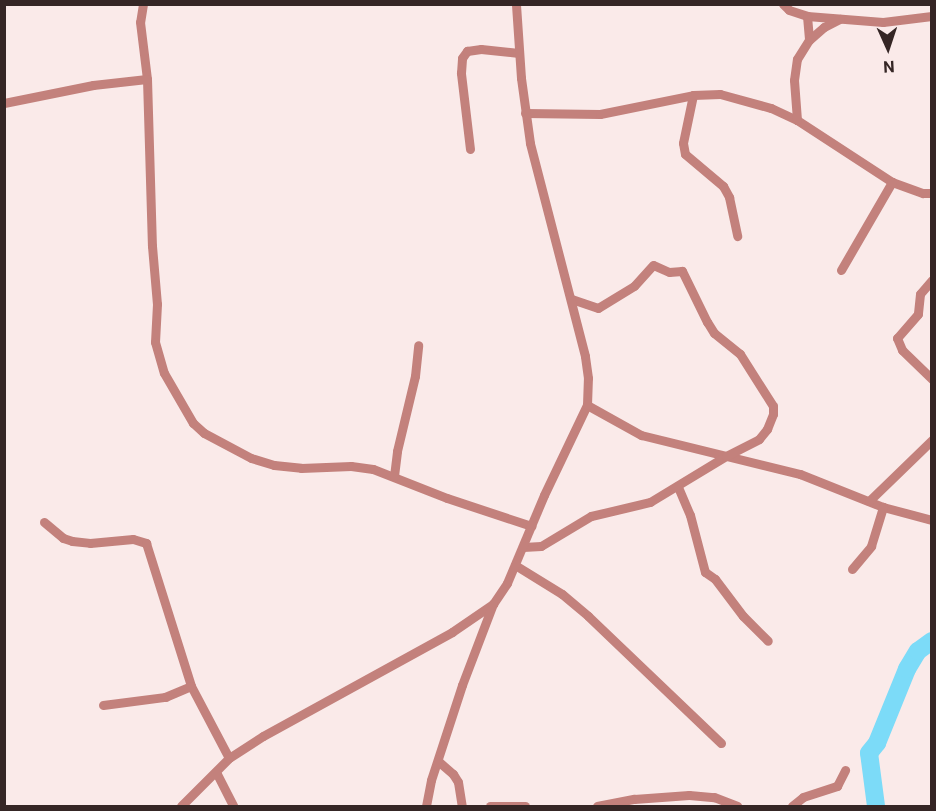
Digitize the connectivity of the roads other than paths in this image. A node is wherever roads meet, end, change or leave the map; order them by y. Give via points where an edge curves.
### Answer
1 (143, 4) edge
2 (516, 4) edge
3 (783, 4) edge
4 (807, 16) junction
5 (932, 16) edge
6 (842, 19) junction
7 (809, 40) junction
8 (519, 53) junction
9 (147, 79) junction
10 (693, 95) junction
11 (4, 103) edge
12 (525, 113) junction
13 (797, 120) junction
14 (470, 149) dead end
15 (892, 182) junction
16 (929, 194) edge
17 (737, 236) dead end
18 (841, 270) dead end
19 (932, 280) edge
20 (572, 299) junction
21 (418, 345) dead end
22 (932, 379) edge
23 (587, 405) junction
24 (932, 440) edge
25 (726, 456) junction
26 (394, 476) junction
27 (678, 487) junction
28 (868, 501) junction
29 (883, 507) junction
30 (932, 520) edge
31 (44, 522) dead end
32 (531, 525) junction
33 (523, 547) junction
34 (515, 565) junction
35 (852, 570) dead end
36 (493, 604) junction
37 (768, 641) dead end
38 (191, 686) junction
39 (103, 705) dead end
40 (721, 743) dead end
41 (230, 758) junction
42 (438, 760) junction
43 (845, 771) dead end
44 (216, 772) junction
45 (634, 803) edge
46 (181, 807) edge
47 (232, 807) edge
48 (426, 807) edge
49 (462, 807) edge
50 (490, 807) edge
51 (525, 807) edge
52 (597, 807) edge
53 (737, 807) edge
54 (792, 807) edge

1 - 9 street via 140,22
2 - 8 street
3 - 4 street
4 - 6 street
4 - 7 street
5 - 6 street via 883,22
6 - 7 street via 830,23
7 - 13 street via 795,69
8 - 12 street
8 - 14 street via 467,51 462,58 460,73
9 - 11 street via 93,85
9 - 26 street via 157,304 155,342 164,373 178,399 204,433 251,458 301,468 351,466
10 - 12 street via 600,114
10 - 13 street via 720,94 771,108
10 - 17 street via 683,143 685,153 723,186
12 - 20 street
13 - 15 street
15 - 16 street
15 - 18 street
19 - 22 street via 920,294 918,314 897,338 902,350
20 - 23 street via 585,356
20 - 25 street via 594,308 602,307 634,286 654,265 669,272 685,273 714,333 740,354 772,405 771,422 759,439
21 - 26 street
23 - 25 street via 641,435
23 - 32 street
24 - 28 street
25 - 27 street
25 - 28 street via 800,474
26 - 32 street
27 - 33 street via 637,507 585,519 541,546
27 - 37 street via 705,572
28 - 29 street
29 - 30 street
29 - 35 street via 871,546
31 - 38 street via 72,541 133,539 146,543
32 - 33 street
33 - 34 street
34 - 36 street
34 - 40 street via 562,594 588,616
36 - 41 street via 452,632 308,710
36 - 42 street
38 - 39 street via 165,697
38 - 41 street
41 - 44 street
42 - 48 street
42 - 49 street via 458,782
43 - 54 street via 839,784 804,797
44 - 46 street
44 - 47 street
45 - 52 street
45 - 53 street via 705,796
50 - 51 street

